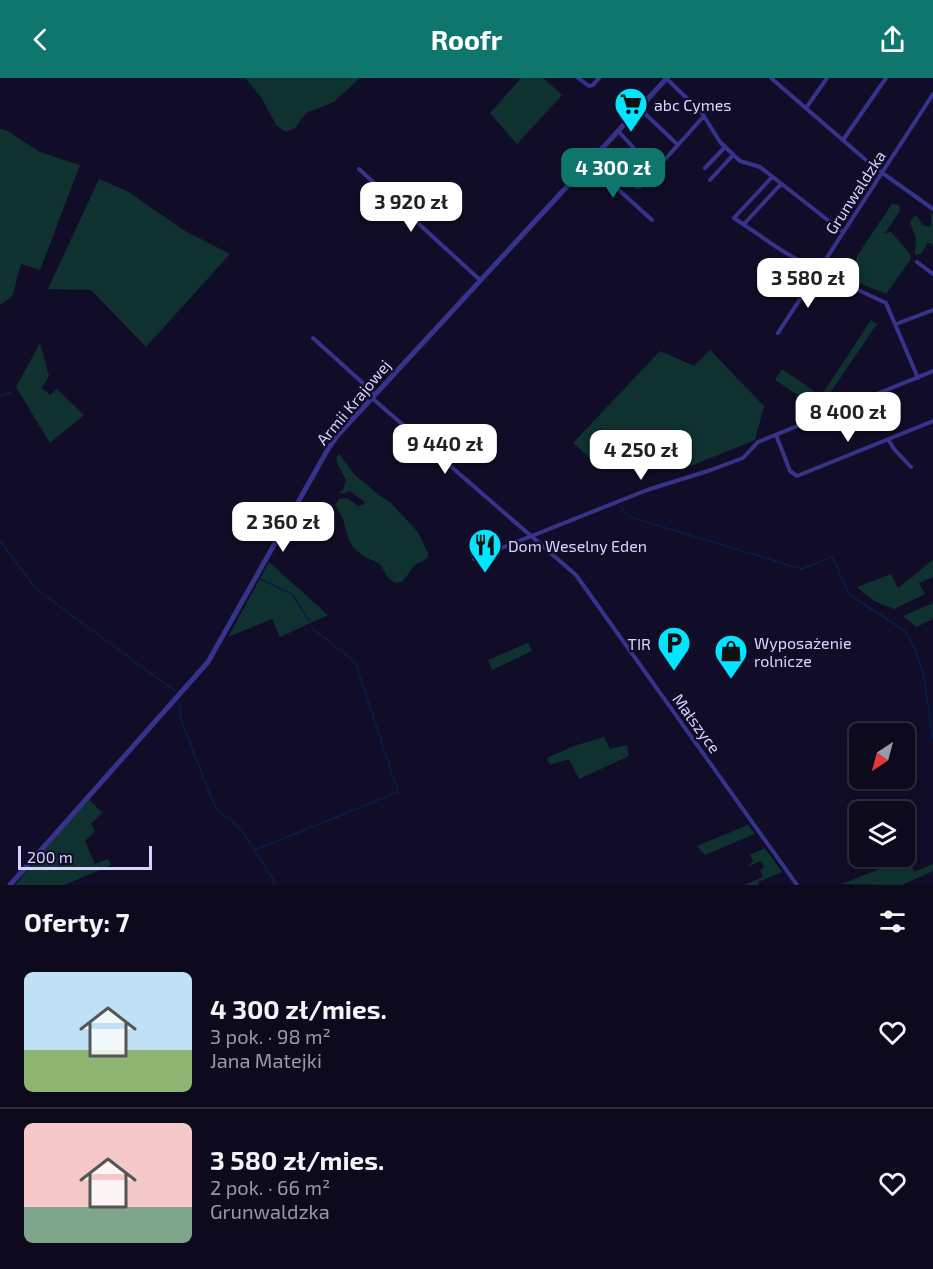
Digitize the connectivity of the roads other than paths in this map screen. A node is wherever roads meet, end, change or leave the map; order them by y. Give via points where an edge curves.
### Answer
1 (578, 78) edge
2 (600, 78) edge
3 (667, 78) edge
4 (771, 78) edge
5 (827, 78) edge
6 (886, 78) edge
7 (933, 94) edge
8 (639, 108) junction
9 (806, 108) junction
10 (705, 116) junction
11 (618, 131) junction
12 (843, 140) junction
13 (678, 145) junction
14 (724, 147) junction
15 (631, 150) dead end
16 (595, 155) junction
17 (733, 155) junction
18 (588, 162) junction
19 (705, 168) dead end
20 (359, 169) dead end
21 (881, 172) junction
22 (772, 177) junction
23 (710, 180) dead end
24 (781, 184) junction
25 (933, 209) edge
26 (652, 220) dead end
27 (744, 224) junction
28 (843, 232) junction
29 (917, 262) dead end
30 (817, 271) junction
31 (933, 274) edge
32 (480, 280) junction
33 (933, 310) edge
34 (896, 324) junction
35 (778, 333) dead end
36 (313, 338) dead end
37 (933, 371) edge
38 (918, 378) junction
39 (373, 396) junction
40 (933, 421) edge
41 (776, 435) junction
42 (888, 439) junction
43 (911, 467) dead end
44 (532, 536) junction
45 (474, 559) dead end
46 (10, 885) edge
47 (797, 885) edge

1 - 2 street via 589,86
3 - 8 street, Armii Krajowej
3 - 10 street
4 - 9 street
5 - 9 street
6 - 12 street
7 - 21 street, Grunwaldzka
8 - 11 street, Armii Krajowej
8 - 13 street
9 - 12 street
10 - 13 street
10 - 14 street
11 - 15 street via 633,147
11 - 16 street, Armii Krajowej
12 - 21 street
13 - 16 street via 637,187
14 - 17 street
14 - 19 street
16 - 18 street, Armii Krajowej
17 - 22 street
17 - 23 street
18 - 26 street
18 - 32 street, Armii Krajowej
20 - 32 street
21 - 25 street
21 - 28 street, Grunwaldzka
22 - 24 street
22 - 27 street via 734,218
24 - 27 street
24 - 28 street
27 - 30 street
28 - 30 street, Grunwaldzka
29 - 31 street
30 - 34 street via 886,303
30 - 35 street, Grunwaldzka
32 - 39 street, Armii Krajowej
33 - 34 street
34 - 38 street
36 - 39 street, Małszyce
37 - 38 street
38 - 41 street
39 - 44 street, Małszyce
39 - 46 street, Armii Krajowej via 332,442 203,669
40 - 42 street
41 - 42 street via 790,471 797,476
41 - 44 street via 758,442 743,458 672,481
42 - 43 street
44 - 45 street
44 - 47 street, Małszyce via 576,575

